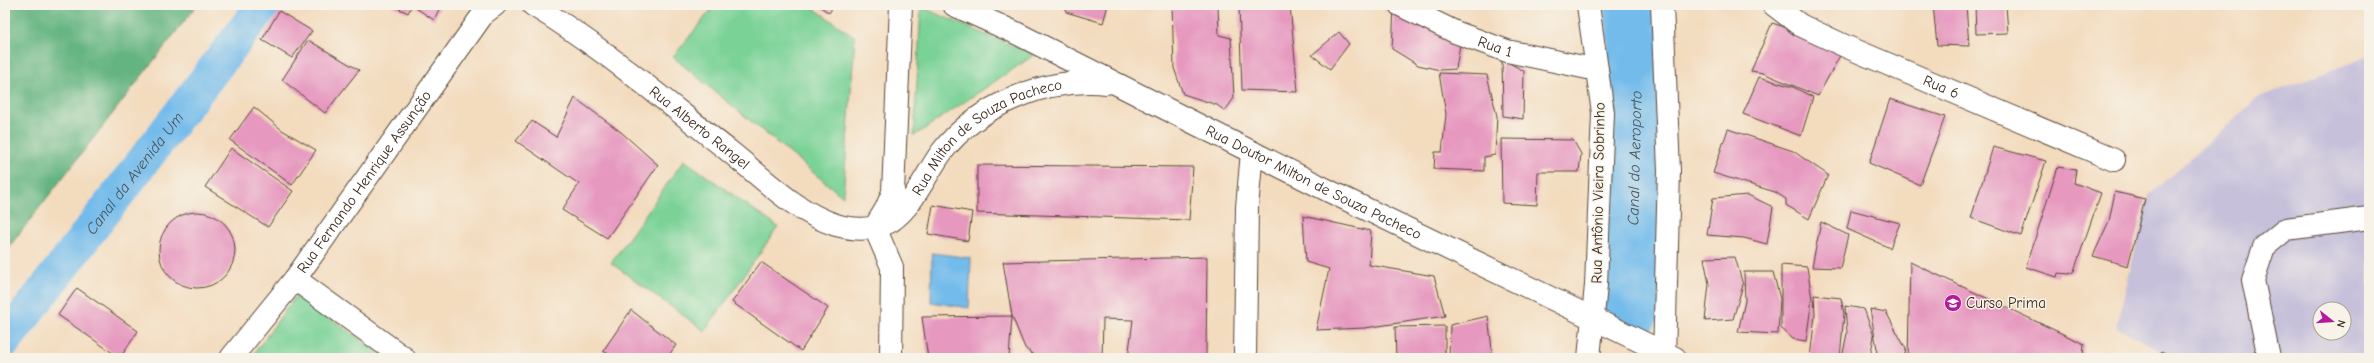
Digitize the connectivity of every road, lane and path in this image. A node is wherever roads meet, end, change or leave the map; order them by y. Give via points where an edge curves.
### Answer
1 (495, 5) edge
2 (533, 5) edge
3 (901, 5) edge
4 (954, 5) edge
5 (1400, 5) edge
6 (1588, 5) edge
7 (1662, 5) edge
8 (1774, 5) edge
9 (1597, 70) junction
10 (1115, 84) junction
11 (1252, 152) junction
12 (2114, 160) dead end
13 (2369, 218) edge
14 (875, 228) junction
15 (295, 279) junction
16 (1592, 318) junction
17 (1668, 356) edge
18 (231, 358) edge
19 (404, 358) edge
20 (891, 358) edge
21 (1245, 358) edge
22 (1589, 358) edge
23 (2270, 358) edge

1 - 15 street, Rua Fernando Henrique Assunção via 484,13
2 - 14 street, Rua Alberto Rangel via 665,100 806,212 849,228
3 - 14 street via 892,192
4 - 10 street, Rua Doutor Milton de Souza Pacheco via 1016,33
5 - 9 street, Rua 1 via 1455,32 1507,51
6 - 9 street, Rua Antônio Vieira Sobrinho
7 - 17 street via 1668,171
8 - 12 street, Rua 6 via 1800,25 1845,46
9 - 16 street, Rua Antônio Vieira Sobrinho via 1603,113 1596,285
10 - 11 street, Rua Doutor Milton de Souza Pacheco
10 - 14 street, Rua Milton de Souza Pacheco via 1088,81 1061,83 1018,96 996,107 961,132 942,151 897,216
11 - 16 street, Rua Doutor Milton de Souza Pacheco
11 - 21 street via 1247,207
13 - 23 street via 2286,229 2264,247 2253,280
14 - 20 street via 892,267
15 - 18 street, Rua Fernando Henrique Assunção
15 - 19 street
16 - 17 street, Rua Doutor Milton de Souza Pacheco
16 - 22 street, Rua Antônio Vieira Sobrinho

